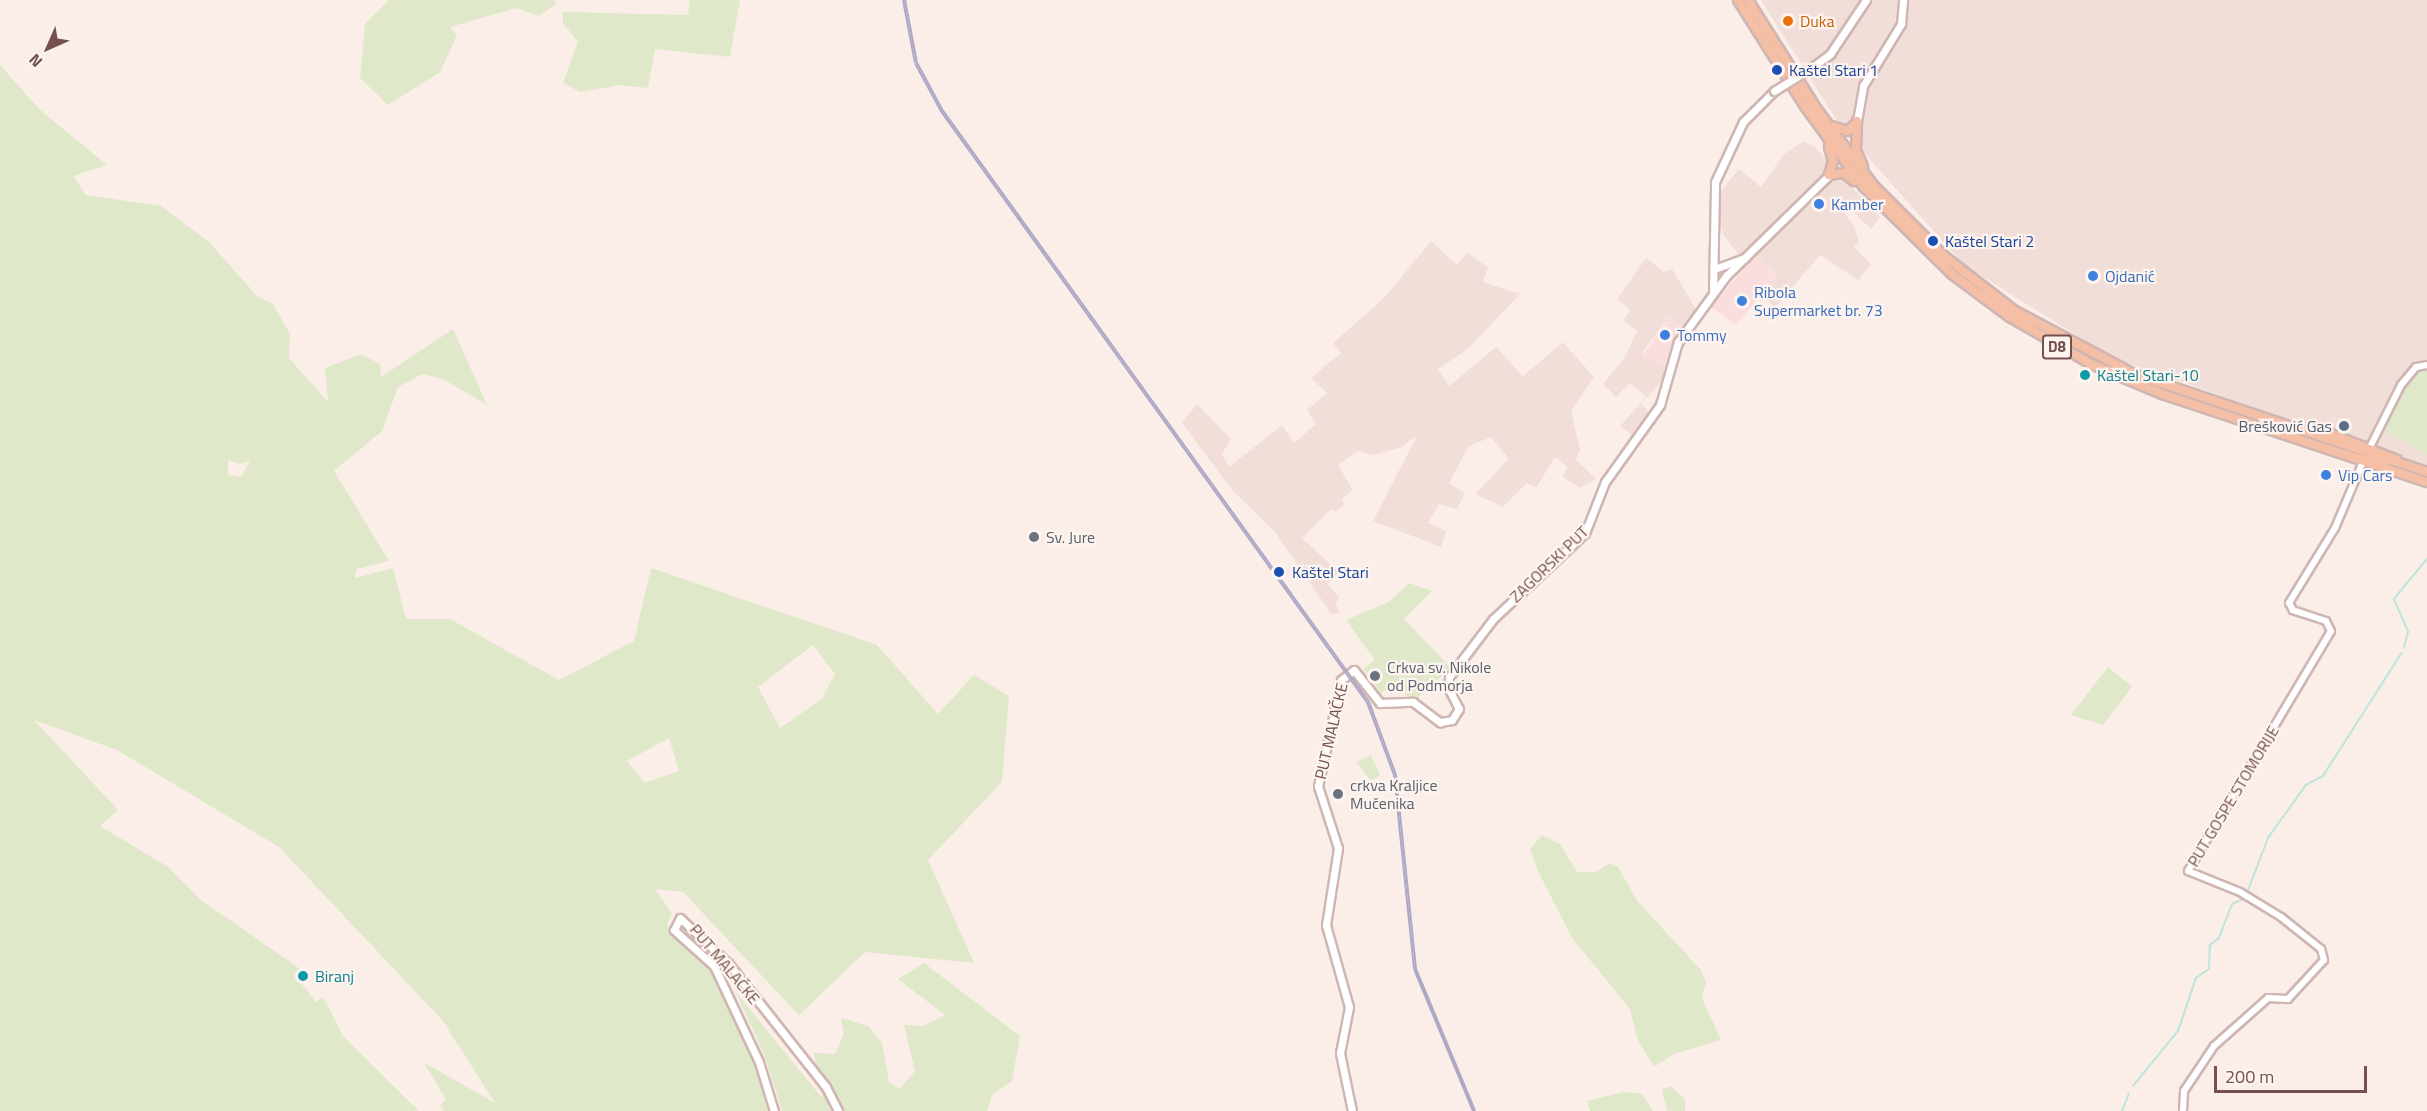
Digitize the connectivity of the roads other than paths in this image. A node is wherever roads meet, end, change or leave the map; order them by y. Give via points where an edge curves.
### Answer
1 (1738, 0) edge
2 (1748, 0) edge
3 (1899, 0) edge
4 (1866, 1) edge
5 (1818, 111) junction
6 (1857, 122) junction
7 (1827, 140) junction
8 (1829, 175) junction
9 (1874, 186) junction
10 (1864, 187) junction
11 (1749, 255) junction
12 (1717, 267) junction
13 (1726, 276) junction
14 (1717, 277) junction
15 (1712, 294) junction
16 (2427, 365) edge
17 (2310, 432) junction
18 (2371, 445) junction
19 (2338, 449) junction
20 (2398, 461) junction
21 (2362, 464) junction
22 (2387, 466) junction
23 (2427, 472) edge
24 (2427, 482) edge
25 (1354, 670) joint
26 (774, 1111) edge
27 (838, 1111) edge
28 (1352, 1111) edge
29 (2183, 1111) edge

1 - 7 main road, D8
2 - 5 main road, D8
3 - 6 main road via 1904,11 1902,24 1866,77
4 - 12 main road, bridge via 1830,54 1774,91 1743,122 1722,162 1713,194
5 - 6 main road via 1841,132
5 - 9 main road, D8
6 - 9 main road via 1856,155
7 - 8 main road via 1833,161
7 - 10 main road, D8
8 - 10 main road via 1844,173
8 - 11 main road
9 - 17 main road, D8 via 1962,272 2051,332 2169,387
10 - 19 main road, D8 via 1952,274 2057,347 2162,394
11 - 12 main road
11 - 13 main road
12 - 14 main road
13 - 14 main road
13 - 15 main road
14 - 15 main road
15 - 25 main road, ZAGORSKI PUT via 1671,353 1660,405 1605,482 1590,525 1493,619 1449,677 1457,716 1440,722 1421,705 1380,703
16 - 18 street via 2416,367 2402,384
17 - 18 main road
17 - 20 main road, D8
18 - 20 main road
19 - 21 main road
19 - 22 main road, D8
20 - 23 main road, D8
21 - 22 main road
21 - 29 street, PUT GOSPE STOMORIJE via 2335,528 2289,603 2293,610 2326,621 2331,631 2188,872 2240,892 2282,918 2321,949 2324,960 2288,999 2268,998 2214,1046 2184,1091
22 - 24 main road, D8
25 - 28 main road, PUT MALAČKE via 1338,688 1318,786 1338,848 1326,925 1349,1007 1340,1053
26 - 27 main road, PUT MALAČKE via 759,1062 724,986 702,951 674,930 680,918 728,963 826,1087

